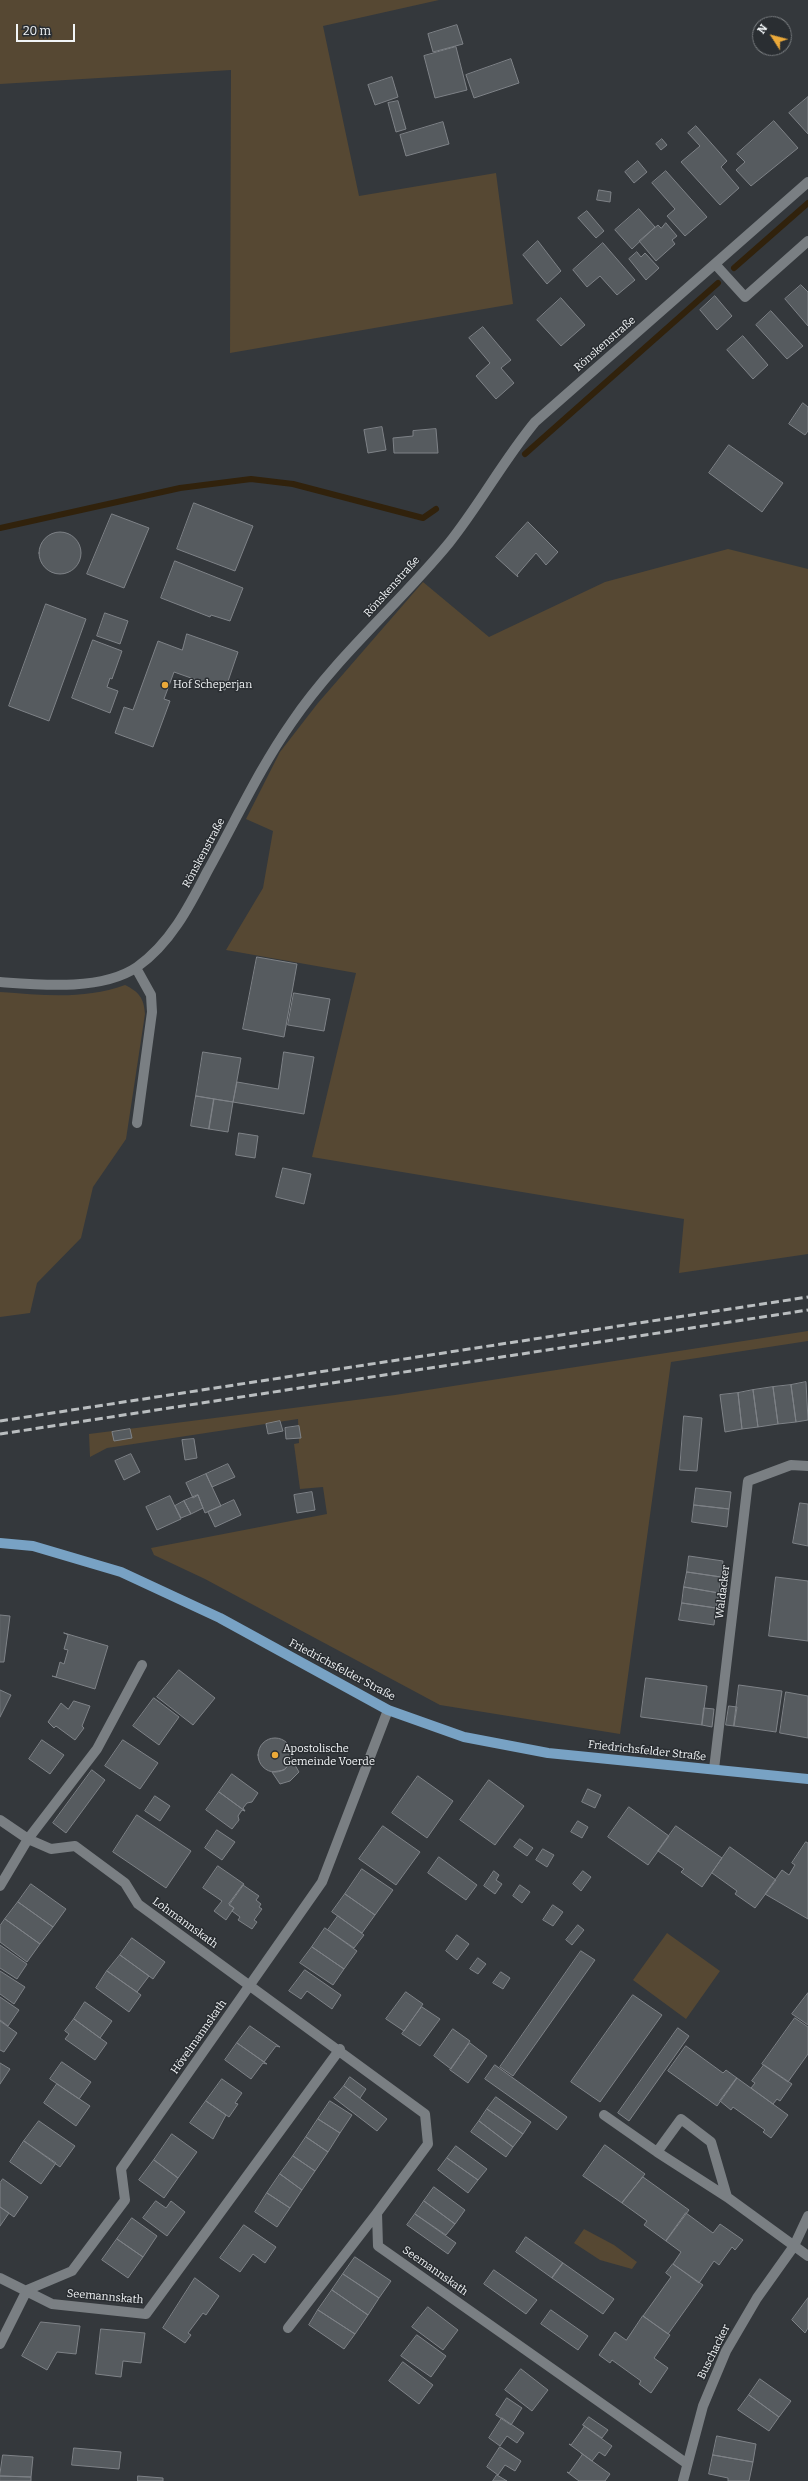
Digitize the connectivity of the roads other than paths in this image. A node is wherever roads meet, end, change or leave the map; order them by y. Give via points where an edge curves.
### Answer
1 (808, 182) edge
2 (808, 241) edge
3 (715, 264) junction
4 (136, 968) junction
5 (0, 982) edge
6 (137, 1123) dead end
7 (808, 1466) edge
8 (0, 1543) edge
9 (142, 1665) dead end
10 (388, 1710) junction
11 (714, 1769) junction
12 (808, 1779) edge
13 (0, 1820) edge
14 (28, 1839) junction
15 (0, 1886) edge
16 (250, 1984) junction
17 (340, 2049) junction
18 (604, 2115) dead end
19 (657, 2152) junction
20 (727, 2197) junction
21 (377, 2213) junction
22 (808, 2216) edge
23 (794, 2246) junction
24 (808, 2256) edge
25 (0, 2278) edge
26 (27, 2290) junction
27 (288, 2328) dead end
28 (0, 2344) edge
29 (686, 2463) junction
30 (682, 2481) edge

1 - 3 street, Rönskenstraße
2 - 3 street via 745,297
3 - 4 street, Rönskenstraße via 535,422 448,543 317,688 293,719 259,774 223,845 174,930
4 - 5 street, Rönskenstraße via 81,984
4 - 6 street via 151,995 152,1012
7 - 11 street, Waldacker via 791,1465 748,1481
8 - 10 main road, Friedrichsfelder Straße via 33,1546 121,1572 220,1618
9 - 14 street via 97,1749
10 - 11 main road, Friedrichsfelder Straße via 464,1736 548,1753
10 - 16 street, Hövelmannskath via 322,1882
11 - 12 main road, Friedrichsfelder Straße
13 - 14 street, Lohmannskath
14 - 15 street
14 - 16 street, Lohmannskath via 51,1849 75,1846 125,1883 138,1904
16 - 17 street
16 - 26 street, Hövelmannskath via 121,2169 125,2200 72,2271
17 - 21 street via 425,2114 428,2144
17 - 26 street, Seemannskath via 146,2314 52,2304
18 - 19 street
19 - 20 street
19 - 20 street via 681,2119 711,2142
20 - 23 street
21 - 27 street
21 - 29 street, Seemannskath via 378,2246
22 - 23 street, Buschacker
23 - 24 street
23 - 29 street, Buschacker via 757,2298 726,2351 703,2406
25 - 26 street
26 - 28 street
29 - 30 street, Buschacker

